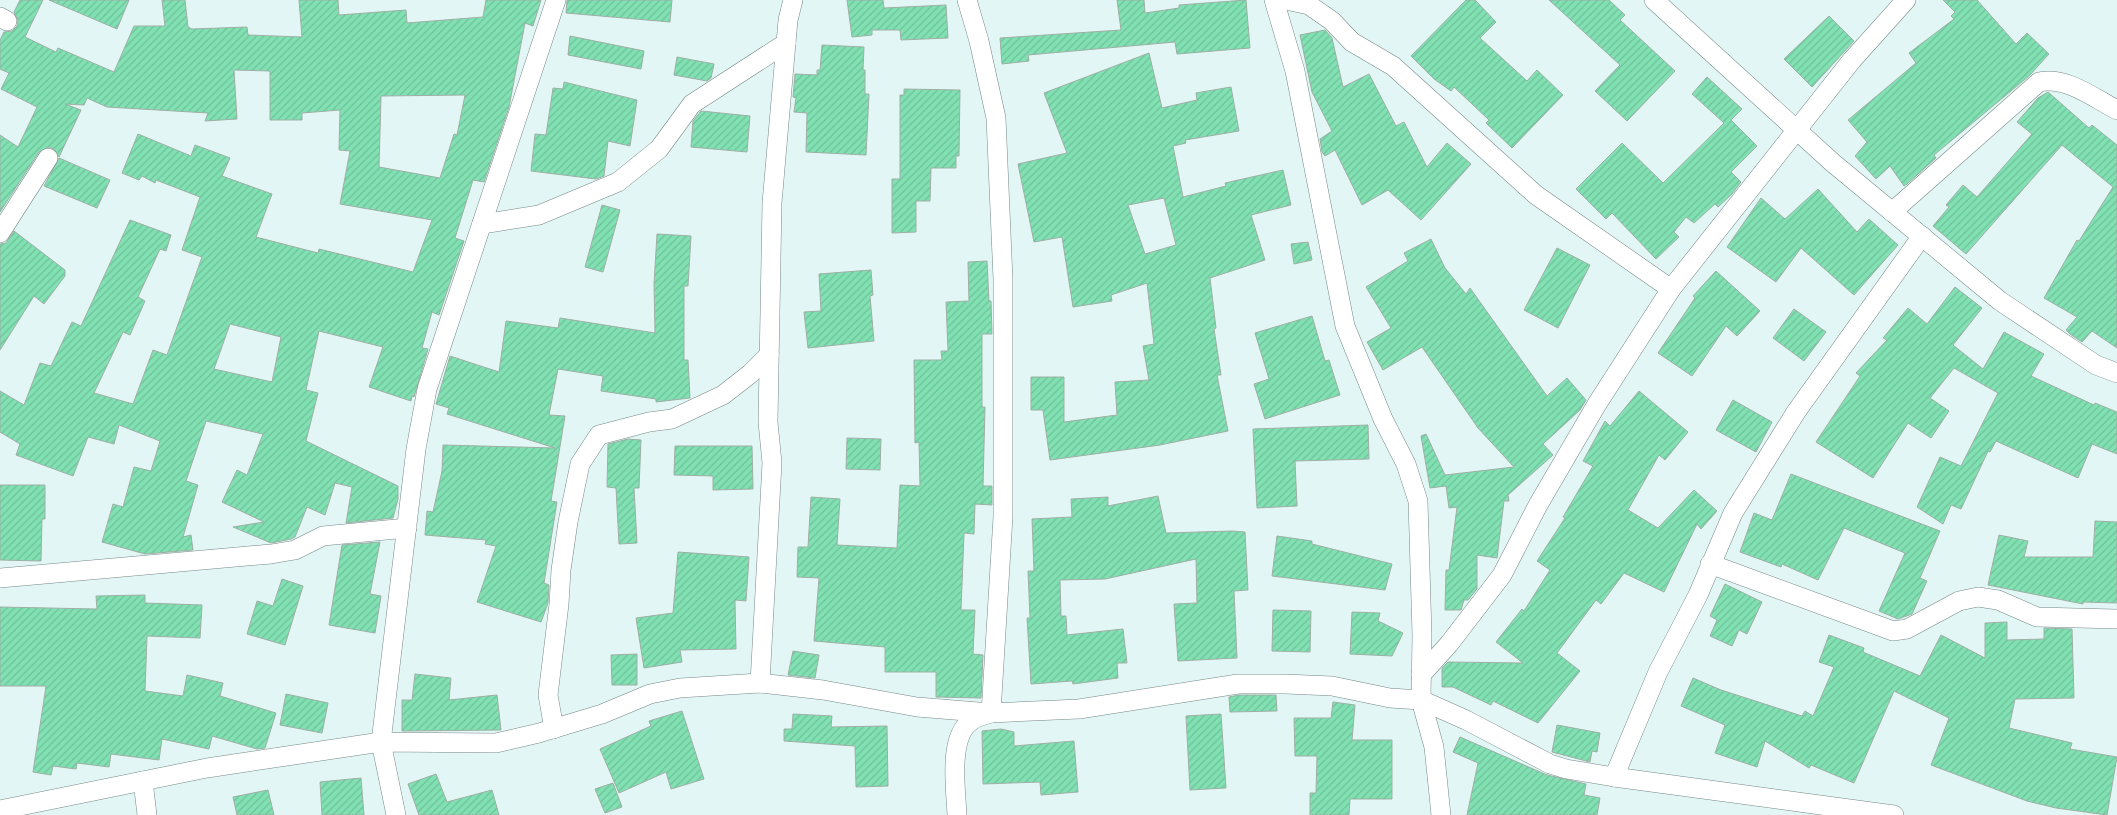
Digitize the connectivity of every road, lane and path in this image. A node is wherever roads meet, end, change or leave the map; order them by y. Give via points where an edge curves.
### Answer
1 (556, 0) edge
2 (780, 0) edge
3 (793, 0) edge
4 (967, 0) edge
5 (1274, 0) edge
6 (1286, 0) edge
7 (1654, 0) edge
8 (1906, 0) edge
9 (788, 20) junction
10 (786, 43) junction
11 (2117, 110) edge
12 (1796, 129) junction
13 (48, 158) dead end
14 (1892, 212) junction
15 (482, 224) junction
16 (0, 233) edge
17 (1922, 236) junction
18 (1671, 289) junction
19 (769, 355) junction
20 (2117, 373) edge
21 (407, 528) junction
22 (1710, 564) junction
23 (0, 578) edge
24 (2117, 619) edge
25 (1421, 676) junction
26 (760, 683) junction
27 (1421, 700) junction
28 (991, 713) junction
29 (554, 729) junction
30 (381, 742) junction
31 (1614, 777) junction
32 (143, 781) junction
33 (0, 810) edge
34 (147, 815) edge
35 (396, 815) edge
36 (958, 815) edge
37 (1441, 815) edge
38 (1894, 815) edge

1 - 15 street
2 - 9 street
3 - 9 street
4 - 28 street via 996,118 1003,279 1004,517
5 - 25 street via 1295,71 1345,326 1383,420 1406,464 1418,501
6 - 18 street via 1309,6 1332,21 1352,42 1393,66 1536,195
7 - 12 street
8 - 12 street
9 - 10 street
10 - 15 street via 692,104 659,148 618,182 539,215
10 - 19 street via 772,203
11 - 14 street via 2064,83 2039,82
12 - 14 street
12 - 18 street
13 - 16 street
14 - 17 street
15 - 21 street via 426,390
17 - 20 street via 2000,301 2096,365
17 - 22 street via 1796,412 1733,513
18 - 25 street via 1597,404 1538,505 1502,575
19 - 26 street via 768,422 772,463
19 - 29 street via 723,395 672,419 599,435 580,464 560,570 548,695
21 - 23 street via 323,536 295,550 271,554
21 - 30 street
22 - 24 street via 1893,631 1907,629 1959,601 1978,597 1998,600 2037,617
22 - 31 street via 1698,595 1658,672
25 - 27 street
26 - 28 street via 823,690 917,707
26 - 29 street via 672,689
27 - 28 street via 1390,698 1332,686 1238,684 1078,709
27 - 31 street via 1550,764
27 - 37 street via 1434,747
28 - 36 street via 970,722 961,735 954,767
29 - 30 street via 496,743
30 - 32 street
30 - 35 street
31 - 38 street
32 - 33 street
32 - 34 street

